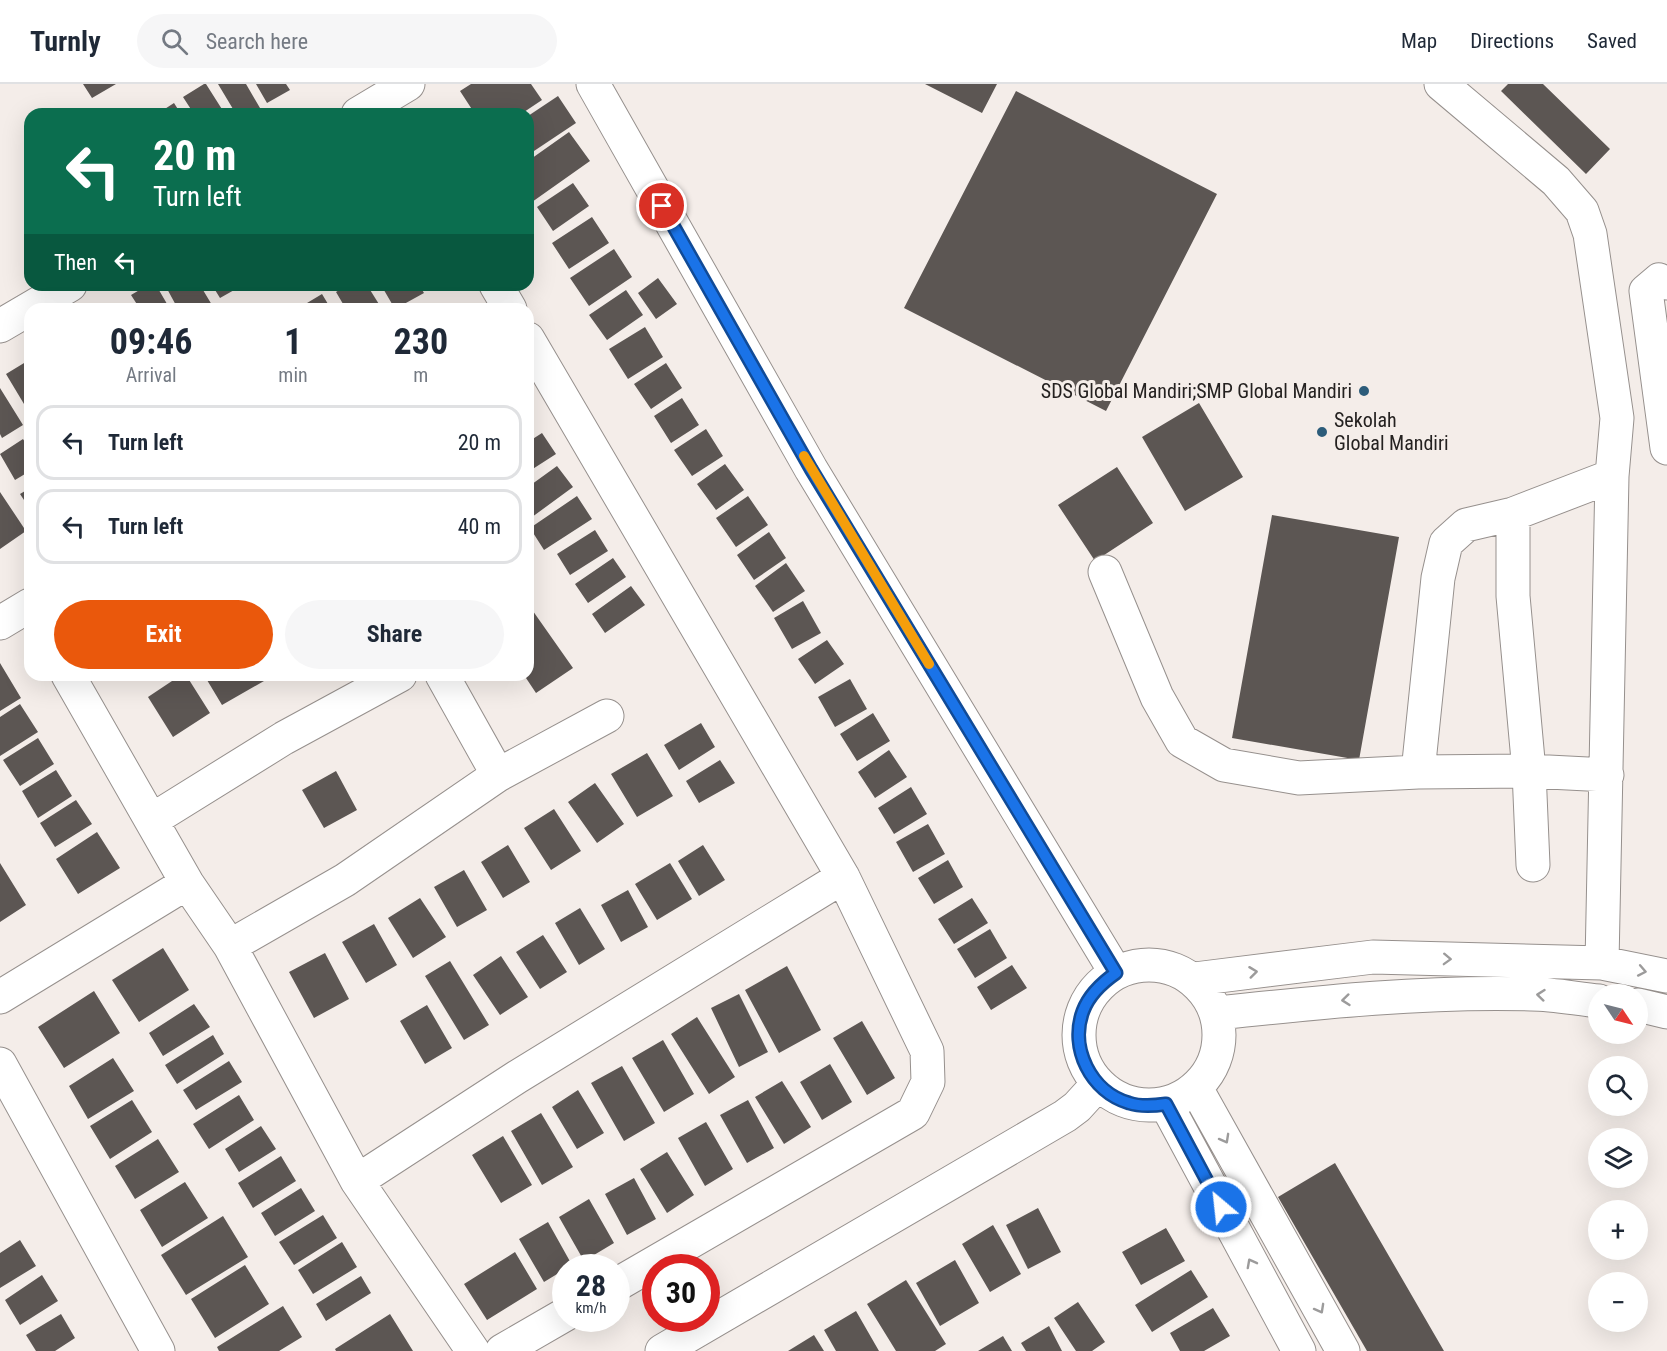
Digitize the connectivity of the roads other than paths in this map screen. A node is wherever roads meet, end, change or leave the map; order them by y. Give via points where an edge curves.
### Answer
1 (593, 84) edge
2 (1441, 84) edge
3 (1667, 283) edge
4 (60, 291) edge
5 (39, 303) edge
6 (24, 312) edge
7 (0, 326) edge
8 (534, 349) edge
9 (1667, 448) edge
10 (1612, 476) junction
11 (1513, 514) junction
12 (1105, 572) dead end
13 (24, 609) edge
14 (0, 623) edge
15 (71, 681) edge
16 (389, 681) edge
17 (445, 681) edge
18 (607, 716) dead end
19 (1529, 771) junction
20 (1418, 772) junction
21 (498, 775) junction
22 (1607, 775) junction
23 (152, 820) junction
24 (1533, 865) dead end
25 (843, 877) junction
26 (187, 883) junction
27 (230, 946) junction
28 (1602, 963) junction
29 (1116, 973) junction
30 (1667, 976) edge
31 (1195, 979) junction
32 (0, 997) edge
33 (1588, 1000) edge
34 (1648, 1007) edge
35 (1667, 1012) edge
36 (1218, 1013) junction
37 (0, 1064) edge
38 (1098, 1083) junction
39 (1196, 1088) junction
40 (1166, 1104) junction
41 (357, 1181) junction
42 (630, 1277) edge
43 (552, 1322) edge
44 (159, 1351) edge
45 (472, 1351) edge
46 (502, 1351) edge
47 (662, 1351) edge
48 (1299, 1351) edge
49 (1343, 1351) edge

1 - 29 street via 811,469
2 - 10 street via 1556,181 1582,211 1590,234 1617,418
3 - 9 street via 1659,280 1646,291
4 - 5 street
6 - 7 street
8 - 25 street
10 - 11 street
10 - 22 street
11 - 19 street via 1513,596
11 - 20 street via 1466,525 1446,543 1438,578
12 - 20 street via 1156,697 1182,741 1224,765 1299,778
13 - 14 street
15 - 23 street
16 - 23 street via 284,738
17 - 21 street
18 - 21 street
19 - 20 street
19 - 22 street
19 - 24 street
21 - 27 street via 345,880
22 - 28 street
23 - 26 street
25 - 41 street via 517,1077
25 - 42 street via 927,1051 928,1082 913,1113
26 - 27 street
26 - 32 street
27 - 41 street
28 -> 30 street
31 -> 28 street via 1374,957
29 - 31 street via 1142,965 1159,966
29 - 38 street via 1094,993 1083,1010 1079,1030 1080,1050
31 - 36 street
33 -> 36 street via 1533,994 1428,994
34 - 35 street
36 - 39 street via 1219,1047 1212,1069
37 - 44 street
38 - 40 street via 1112,1096 1129,1103
38 - 47 street via 1065,1116
39 - 40 street
39 -> 49 street
48 -> 40 street
41 - 45 street
43 - 46 street

